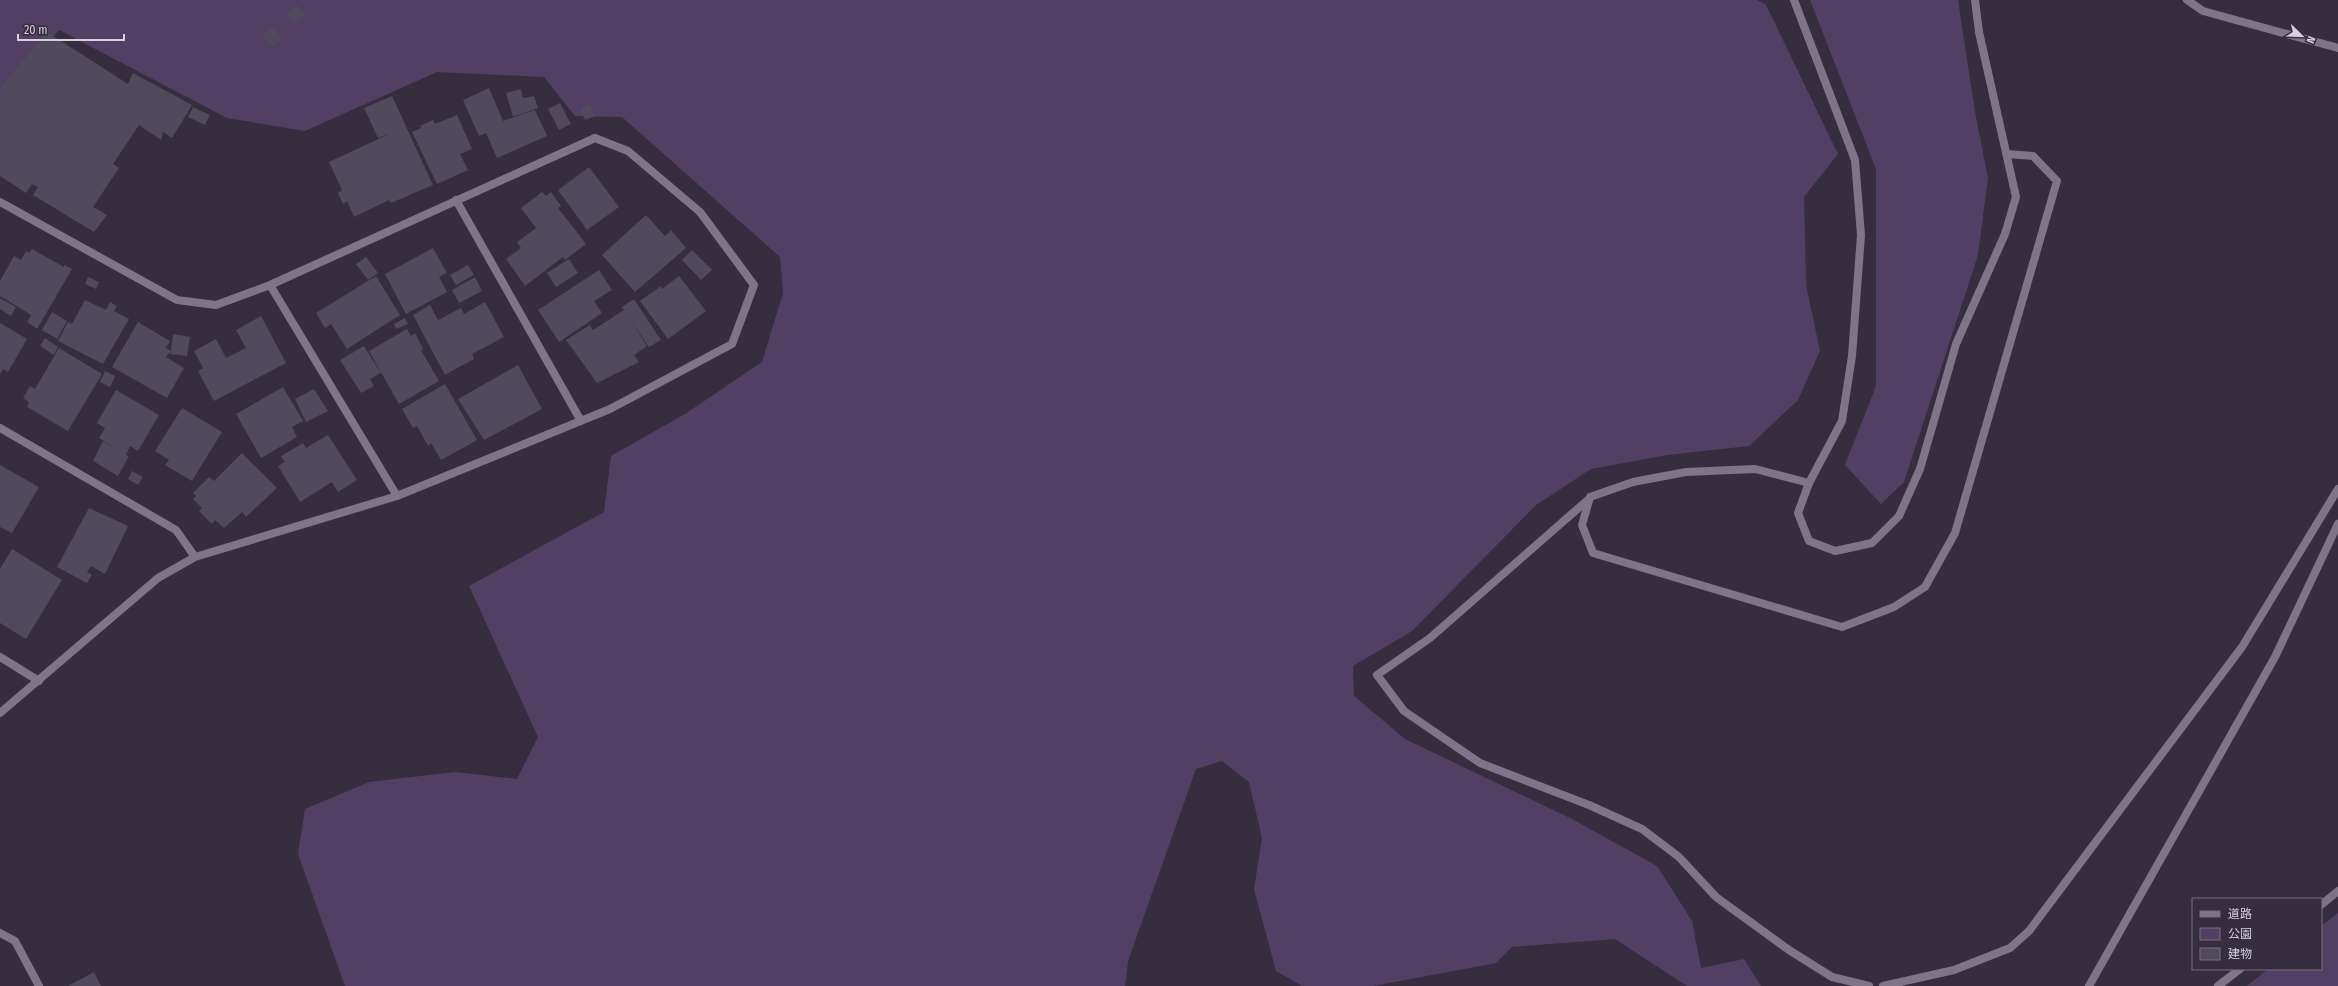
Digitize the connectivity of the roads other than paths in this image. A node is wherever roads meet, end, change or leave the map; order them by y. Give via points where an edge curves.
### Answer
1 (1794, 0) edge
2 (1975, 0) edge
3 (2187, 0) edge
4 (2338, 48) edge
5 (2007, 154) junction
6 (456, 200) junction
7 (0, 202) edge
8 (270, 285) junction
9 (581, 421) junction
10 (0, 428) edge
11 (1809, 483) junction
12 (2338, 489) edge
13 (397, 496) junction
14 (1590, 498) junction
15 (2338, 524) edge
16 (195, 557) junction
17 (0, 657) edge
18 (39, 681) junction
19 (0, 713) edge
20 (2338, 891) edge
21 (2322, 904) edge
22 (0, 933) edge
23 (2239, 970) edge
24 (39, 986) edge
25 (1869, 986) edge
26 (1883, 986) edge
27 (2089, 986) edge
28 (2218, 986) edge

1 - 11 street via 1855,160 1861,235 1852,356 1842,421
2 - 5 street via 1979,32
3 - 4 street via 2203,11
5 - 11 street via 2016,197 2006,234 1956,344 1920,469 1899,516 1872,543 1835,551 1810,541 1798,513
5 - 14 street via 2034,156 2057,181 1955,532 1925,586 1894,607 1842,627 1593,553 1582,525
6 - 8 street
6 - 9 street
6 - 9 street via 595,138 628,151 700,212 754,285 732,344 610,409
7 - 8 street via 177,300 216,305
8 - 13 street
9 - 13 street
10 - 16 street via 176,530
11 - 14 street via 1755,470 1686,472 1633,482
12 - 26 street via 2242,648 2029,931 2010,948 1954,970
13 - 16 street
14 - 25 street via 1430,638 1377,675 1404,711 1480,763 1589,805 1642,829 1679,857 1716,897 1789,950 1832,977
15 - 27 street via 2275,657
16 - 18 street via 158,578
17 - 18 street
18 - 19 street
20 - 21 street
22 - 24 street via 15,941
23 - 28 street

